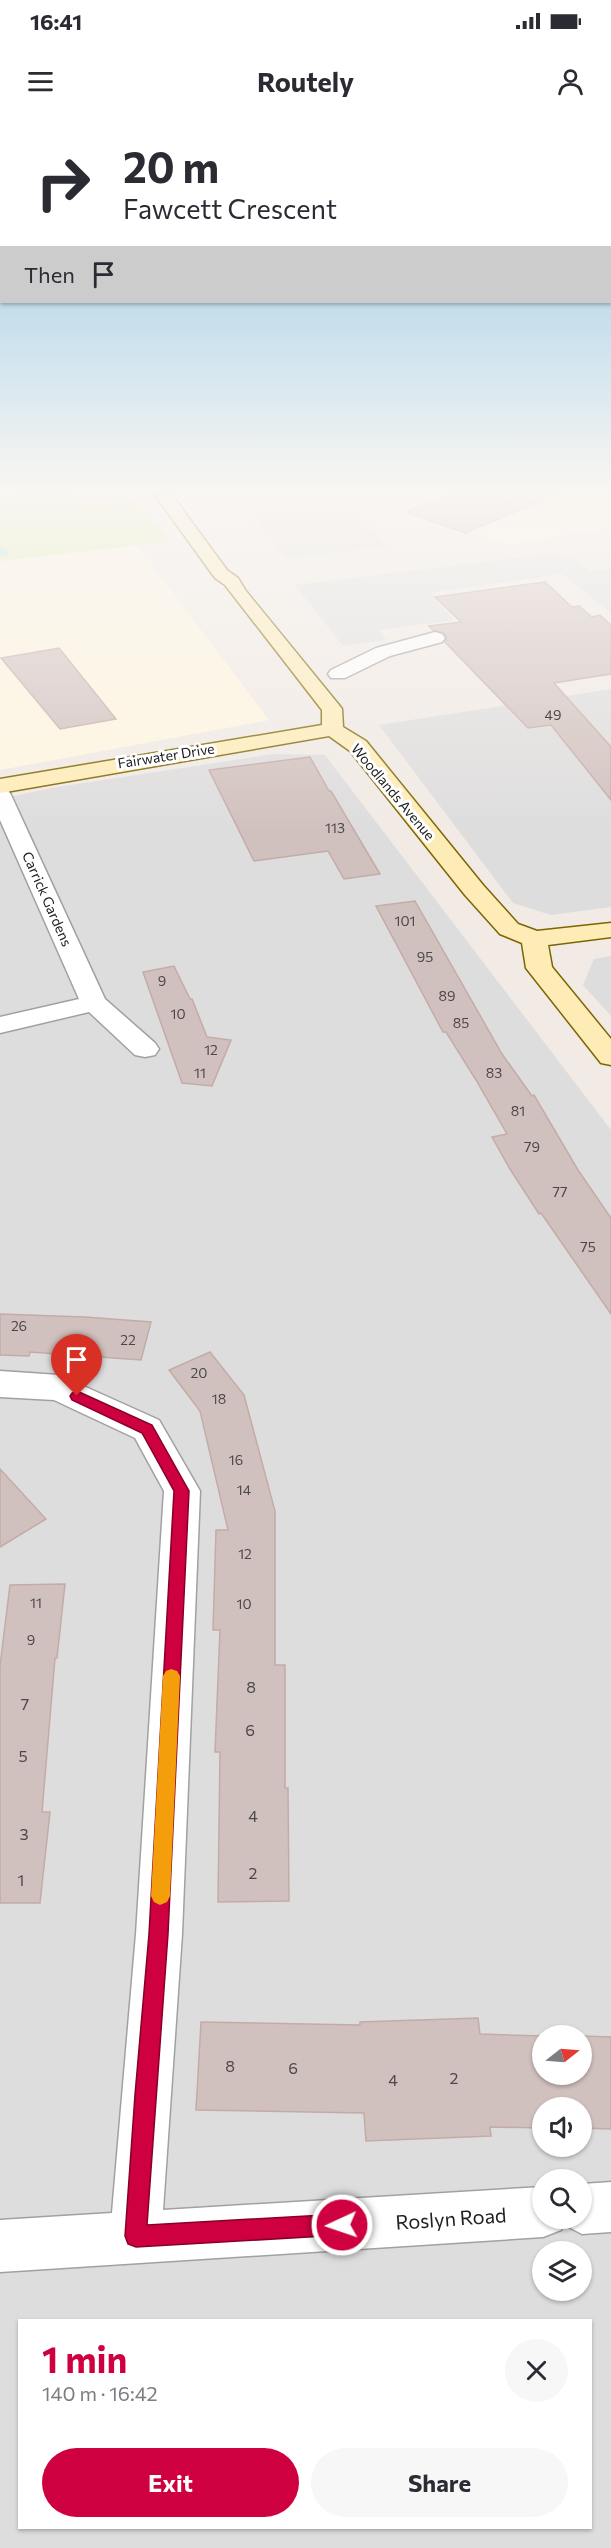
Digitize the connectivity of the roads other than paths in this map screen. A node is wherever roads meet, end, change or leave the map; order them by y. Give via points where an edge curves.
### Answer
1 (247, 604) edge
2 (369, 637) dead end
3 (435, 638) dead end
4 (383, 652) junction
5 (338, 674) dead end
6 (333, 729) junction
7 (0, 786) edge
8 (0, 795) edge
9 (611, 930) edge
10 (534, 939) junction
11 (94, 1003) junction
12 (0, 1025) edge
13 (145, 1049) dead end
14 (611, 1057) edge
15 (0, 1384) edge
16 (611, 2207) edge
17 (592, 2208) edge
18 (532, 2213) edge
19 (136, 2236) junction
20 (0, 2246) edge

1 - 6 street via 332,709
2 - 4 street
3 - 4 street
4 - 5 street
6 - 7 street, Fairwater Drive
6 - 10 street, Woodlands Avenue via 358,746 508,929
8 - 11 street, Carrick Gardens
9 - 10 street
10 - 14 street via 539,968
11 - 12 street
11 - 13 street, Carrick Gardens
15 - 19 street via 59,1388 147,1429 182,1491 159,1934
16 - 17 street
18 - 19 street, Roslyn Road
19 - 20 street, Roslyn Road

